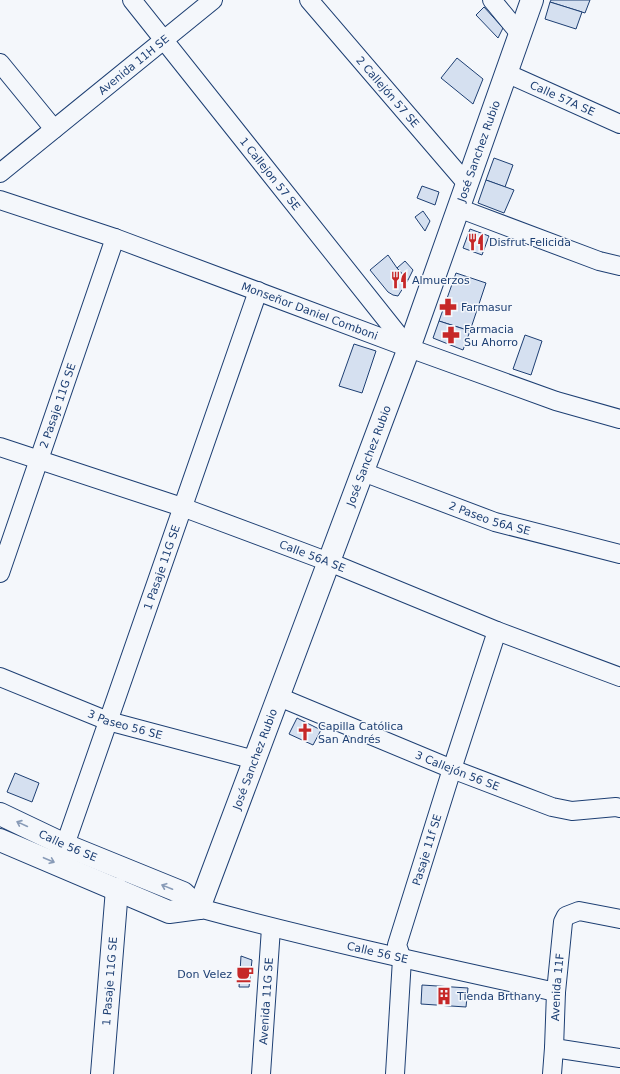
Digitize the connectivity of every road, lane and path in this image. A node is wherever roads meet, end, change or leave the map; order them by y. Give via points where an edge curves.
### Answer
1 (132, 0) edge
2 (213, 0) edge
3 (309, 0) edge
4 (492, 0) edge
5 (532, 0) edge
6 (520, 34) junction
7 (163, 41) junction
8 (0, 63) edge
9 (506, 73) junction
10 (620, 124) edge
11 (54, 129) junction
12 (0, 173) edge
13 (467, 184) junction
14 (0, 200) edge
15 (458, 208) junction
16 (115, 238) junction
17 (620, 266) edge
18 (258, 291) junction
19 (409, 348) junction
20 (620, 419) edge
21 (0, 448) edge
22 (38, 461) junction
23 (363, 472) junction
24 (182, 507) junction
25 (620, 554) edge
26 (329, 562) junction
27 (0, 573) edge
28 (497, 631) junction
29 (0, 677) edge
30 (620, 677) edge
31 (279, 697) junction
32 (108, 721) junction
33 (255, 760) junction
34 (452, 769) junction
35 (620, 808) edge
36 (0, 814) edge
37 (0, 840) edge
38 (65, 845) junction
39 (117, 889) junction
40 (199, 908) junction
41 (620, 919) edge
42 (271, 928) junction
43 (402, 959) junction
44 (556, 992) junction
45 (554, 1048) junction
46 (620, 1058) edge
47 (102, 1074) edge
48 (261, 1074) edge
49 (395, 1074) edge
50 (552, 1074) edge

1 - 7 street, 1 Callejon 57 SE
2 - 7 street, Avenida 11H SE
3 - 13 street, 2 Callejón 57 SE
4 - 6 street
5 - 6 main road, José Sanchez Rubio
6 - 9 main road, José Sanchez Rubio
7 - 11 street, Avenida 11H SE
7 - 19 street, 1 Callejon 57 SE
8 - 11 street
9 - 10 street, Calle 57A SE
9 - 13 main road, José Sanchez Rubio
11 - 12 street, Avenida 11H SE
13 - 15 main road, José Sanchez Rubio
14 - 16 street, Monseñor Daniel Comboni
15 - 17 street via 599,261
15 - 19 main road, José Sanchez Rubio
16 - 18 street, Monseñor Daniel Comboni
16 - 22 street, 2 Pasaje 11G SE
18 - 19 street, Monseñor Daniel Comboni
18 - 24 street, 1 Pasaje 11G SE
19 - 20 street, Monseñor Daniel Comboni via 556,401
19 - 23 main road, José Sanchez Rubio
21 - 22 street, Calle 56A SE
22 - 24 street, Calle 56A SE
22 - 27 street, 2 Pasaje 11G SE
23 - 25 street, 2 Paseo 56A SE via 495,522
23 - 26 main road, José Sanchez Rubio
24 - 26 street, Calle 56A SE
24 - 32 street, 1 Pasaje 11G SE
26 - 28 street, Calle 56A SE
26 - 31 main road, José Sanchez Rubio
28 - 30 street, Calle 56A SE
28 - 34 street, Pasaje 11f SE
29 - 32 street, 3 Paseo 56 SE
31 - 33 main road, José Sanchez Rubio
31 - 34 street, 3 Callejón 56 SE
32 - 33 street, 3 Paseo 56 SE
32 - 38 street, 1 Pasaje 11G SE
33 - 40 main road, José Sanchez Rubio
34 - 35 street, 3 Callejón 56 SE via 552,807 572,810
34 - 43 street, Pasaje 11f SE via 397,945
38 -> 36 main road, Calle 56 SE
37 -> 39 main road, Calle 56 SE
40 -> 38 main road, Calle 56 SE via 183,893
39 - 40 main road, Calle 56 SE via 169,912
39 - 47 main road, 1 Pasaje 11G SE
40 - 42 street, Calle 56 SE
41 - 44 street, Avenida 11F via 579,910 566,916 563,922
42 - 43 street, Calle 56 SE
42 - 48 street, Avenida 11G SE
43 - 44 street, Calle 56 SE
43 - 49 street, Pasaje 11f SE
44 - 45 street, Avenida 11F
45 - 46 street
45 - 50 street, Avenida 11F

